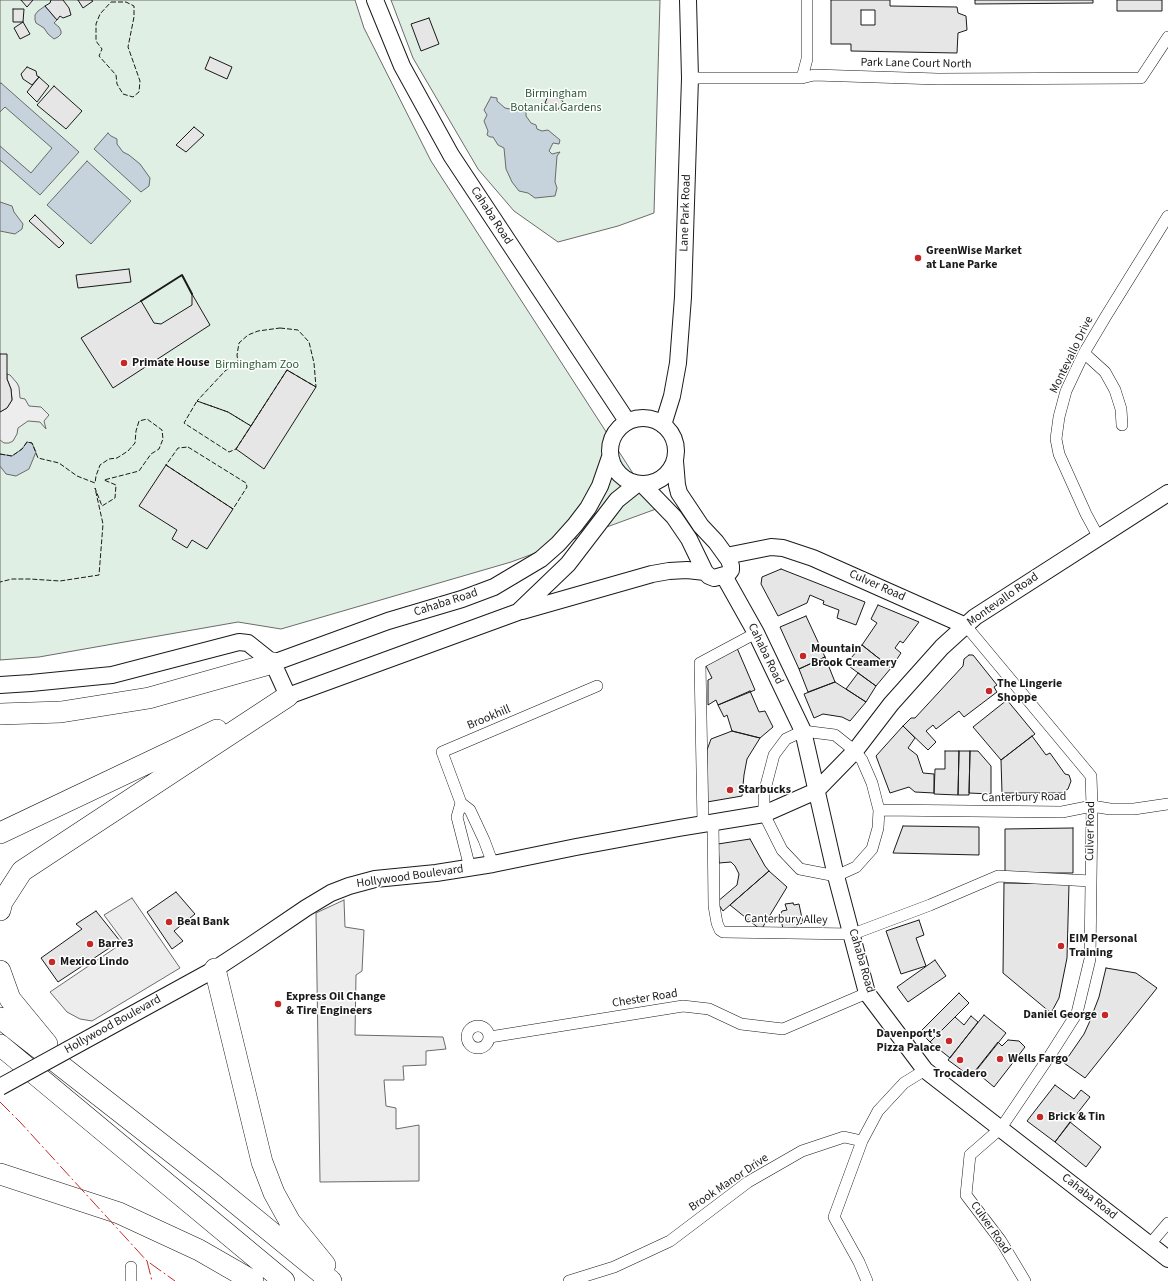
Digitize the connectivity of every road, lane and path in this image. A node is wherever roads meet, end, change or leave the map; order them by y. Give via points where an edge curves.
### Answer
1 (375, 0) edge
2 (688, 0) edge
3 (808, 0) edge
4 (1168, 37) edge
5 (690, 78) junction
6 (802, 78) junction
7 (1168, 216) edge
8 (1084, 353) junction
9 (627, 421) junction
10 (663, 425) junction
11 (1122, 425) dead end
12 (610, 457) junction
13 (675, 461) junction
14 (640, 484) junction
15 (1168, 493) edge
16 (1099, 538) junction
17 (726, 556) junction
18 (706, 572) junction
19 (724, 576) junction
20 (518, 612) junction
21 (966, 626) junction
22 (756, 633) junction
23 (273, 663) junction
24 (0, 684) edge
25 (597, 686) dead end
26 (288, 696) junction
27 (0, 714) edge
28 (803, 731) junction
29 (855, 751) junction
30 (816, 791) junction
31 (461, 803) junction
32 (1168, 804) edge
33 (1092, 806) junction
34 (879, 810) junction
35 (764, 814) junction
36 (708, 823) junction
37 (0, 833) edge
38 (493, 864) junction
39 (470, 868) junction
40 (836, 876) junction
41 (1091, 880) junction
42 (0, 910) edge
43 (853, 934) junction
44 (215, 969) junction
45 (0, 971) edge
46 (867, 993) junction
47 (0, 1018) edge
48 (490, 1038) dead end
49 (0, 1045) edge
50 (925, 1070) junction
51 (74, 1077) junction
52 (0, 1088) edge
53 (1001, 1128) junction
54 (862, 1141) junction
55 (0, 1174) edge
56 (1168, 1223) edge
57 (1150, 1244) junction
58 (1168, 1259) edge
59 (131, 1267) dead end
60 (131, 1281) edge
61 (253, 1281) edge
62 (284, 1281) edge
63 (331, 1281) edge
64 (338, 1281) edge
65 (570, 1281) edge
66 (867, 1281) edge
67 (1025, 1281) edge

1 - 9 street, Cahaba Road via 402,66 451,155
2 - 5 street, Lane Park Road
3 - 6 street via 807,59
4 - 6 street, Park Lane Court North via 1141,78 938,79 814,75
5 - 6 street, Park Lane Court North
5 - 10 street, Lane Park Road via 678,363
7 - 8 street, Montevallo Drive
8 - 11 street via 1105,372 1115,390 1121,409
8 - 16 street, Montevallo Drive via 1066,391 1056,439 1059,454
9 - 10 street via 648,418
9 - 12 street, Cahaba Road via 614,434
10 - 13 street via 676,445
12 - 14 street via 617,472 626,480
12 - 23 street, Cahaba Road via 600,486 588,508 558,544 541,559 494,587 388,621
13 - 14 street via 660,480
13 - 17 street via 679,493 701,526
14 - 18 street via 674,517
14 - 20 street via 617,500 568,564
15 - 16 street, Montevallo Road
16 - 21 street, Montevallo Road via 987,609
17 - 19 street via 732,566
17 - 21 street, Culver Road via 771,547 783,548 813,558
18 - 19 street via 714,578
18 - 20 street via 675,571 652,574
19 - 22 street, Cahaba Road
20 - 26 street
21 - 29 street, Montevallo Road via 942,647 891,704
21 - 33 street, Culver Road via 1091,776
22 - 28 street, Cahaba Road
22 - 36 street, Canterbury Alley via 700,663
23 - 24 street via 248,643 239,642 112,675
23 - 26 street
23 - 27 highway via 149,698 61,712
25 - 31 street, Brookhill via 442,752
26 - 37 highway
26 - 42 highway via 22,871 2,902
28 - 29 street via 835,735
28 - 30 street, Cahaba Road
28 - 35 street via 786,739 774,755 764,793
29 - 30 street, Montevallo Road
29 - 34 street via 872,783
30 - 35 street, Hollywood Boulevard
30 - 40 street, Cahaba Road
31 - 38 street, Brookhill via 470,810
31 - 39 street, Brookhill via 457,817
32 - 33 street, Canterbury Road via 1134,809
33 - 34 street, Canterbury Road via 1062,812
33 - 41 street, Culver Road
34 - 40 street via 878,828 872,849 856,868
35 - 36 street, Hollywood Boulevard
35 - 40 street via 782,850 800,869
36 - 38 street, Hollywood Boulevard
36 - 43 street, Canterbury Alley via 714,906 720,930
38 - 39 street, Hollywood Boulevard
39 - 44 street, Hollywood Boulevard via 375,879 331,893
40 - 43 street, Cahaba Road
41 - 43 street, Canterbury Alley via 998,876
41 - 53 street, Culver Road via 1090,959 1077,1014
43 - 46 street, Cahaba Road
44 - 52 street, Hollywood Boulevard, bridge
44 - 64 highway via 262,1162 274,1193 290,1222
45 - 51 highway via 10,999
46 - 48 street, Chester Road via 783,1029 741,1024 709,1009 683,1006
46 - 50 street, Cahaba Road
47 - 51 highway
49 - 62 highway
50 - 53 street, Cahaba Road
50 - 54 street via 904,1083 878,1111
51 - 63 highway
53 - 57 street, Cahaba Road
53 - 67 street, Culver Road via 970,1155 966,1195 1001,1241
54 - 65 street, Brook Manor Drive via 844,1137 802,1151 748,1182 670,1240 614,1267
54 - 66 street via 834,1217
55 - 61 highway via 119,1213 199,1250
56 - 57 street
57 - 58 street, Cahaba Road
59 - 60 street

